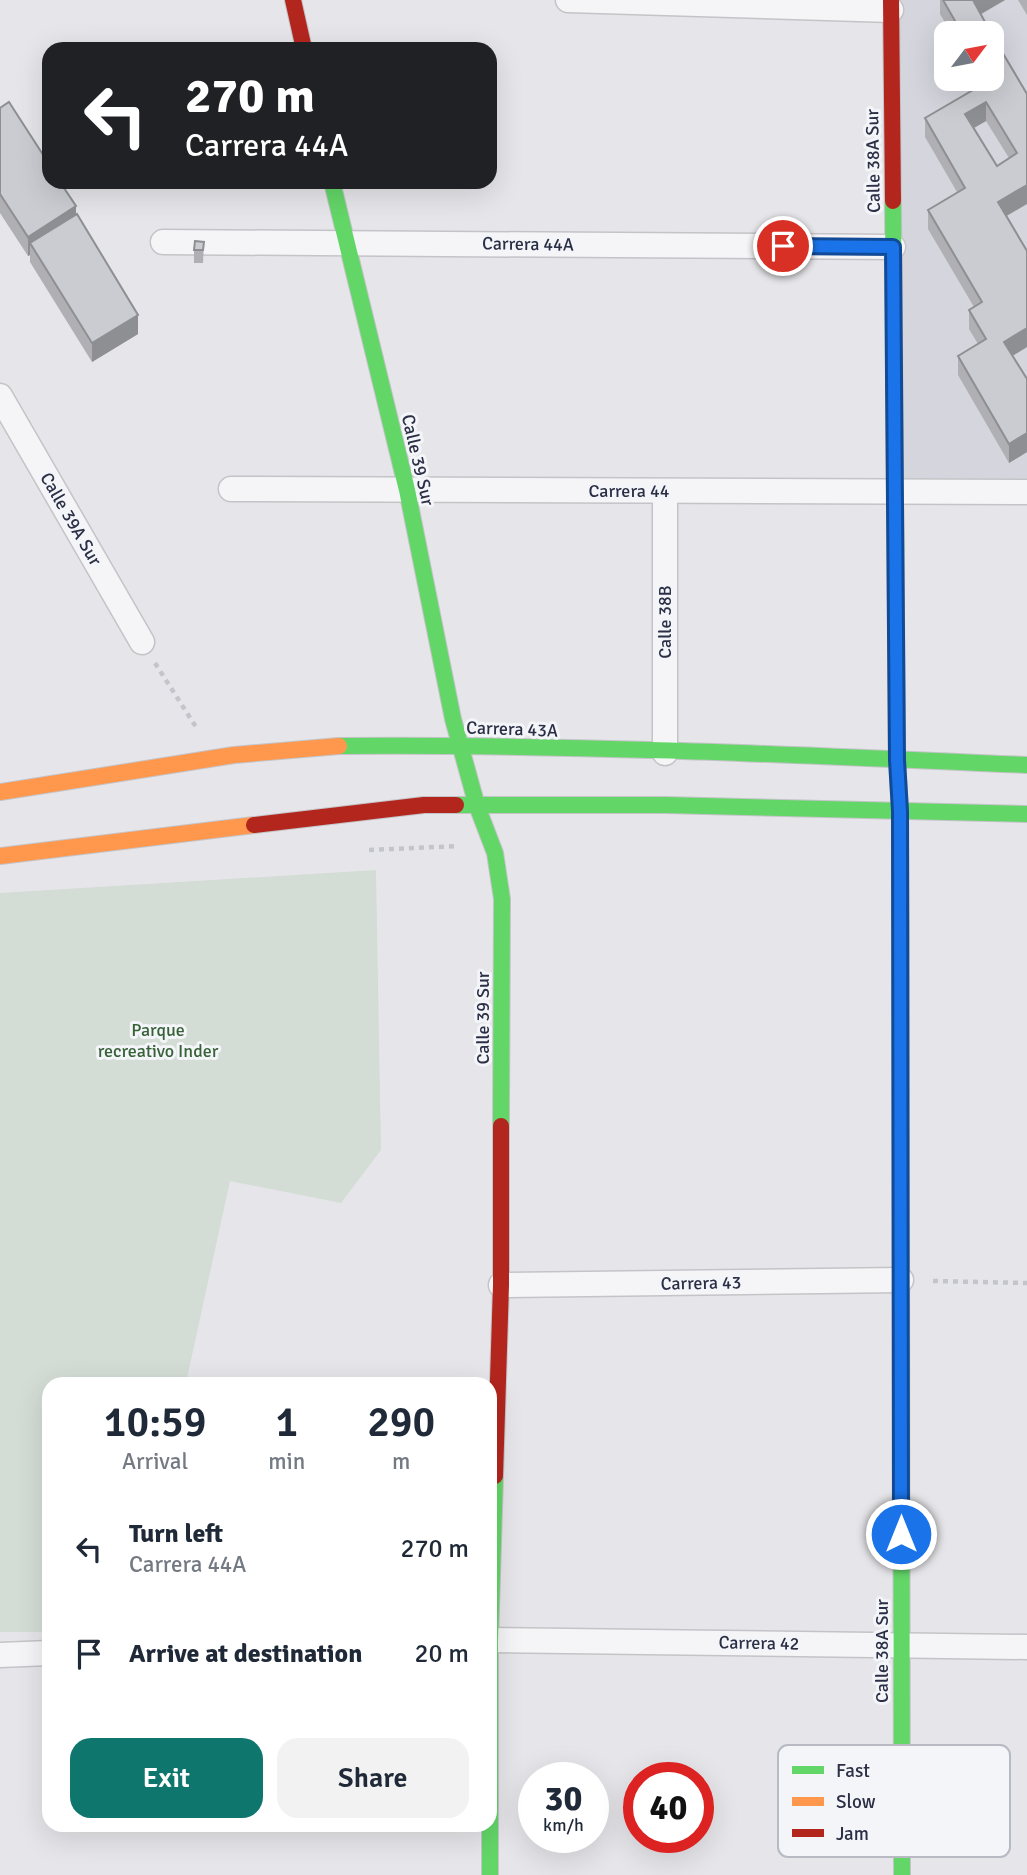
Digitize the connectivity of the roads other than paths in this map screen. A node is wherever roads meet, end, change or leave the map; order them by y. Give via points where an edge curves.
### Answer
1 (293, 0) edge
2 (568, 0) edge
3 (891, 5) edge
4 (302, 42) edge
5 (334, 189) edge
6 (163, 242) dead end
7 (345, 242) junction
8 (893, 247) junction
9 (0, 396) edge
10 (230, 489) dead end
11 (407, 491) junction
12 (665, 491) junction
13 (895, 492) junction
14 (1027, 492) edge
15 (142, 642) road end
16 (461, 747) junction
17 (665, 752) junction
18 (897, 760) junction
19 (1027, 765) edge
20 (0, 792) edge
21 (477, 806) junction
22 (900, 811) junction
23 (1027, 814) edge
24 (0, 856) edge
25 (901, 1280) junction
26 (501, 1286) junction
27 (497, 1415) edge
28 (497, 1640) edge
29 (901, 1644) junction
30 (1027, 1647) edge
31 (42, 1653) edge
32 (0, 1655) edge
33 (901, 1745) edge
34 (490, 1832) edge
35 (902, 1857) edge
36 (490, 1875) edge
37 (902, 1875) edge

1 - 4 street
2 - 3 street
3 - 8 street, Calle 38A Sur
5 - 7 street, Calle 39 Sur
6 - 7 street, Carrera 44A
7 - 8 street, Carrera 44A
7 - 11 street, Calle 39 Sur
8 - 13 street, Calle 38A Sur
9 - 15 street, Calle 39A Sur
10 - 11 street, Carrera 44
11 - 12 street, Carrera 44
11 - 16 street, Calle 39 Sur
12 - 13 street, Carrera 44
12 - 17 street, Calle 38B
13 - 14 street, Carrera 44
13 - 18 street, Calle 38A Sur
16 - 17 street, Carrera 43A
16 - 20 street, Carrera 43A via 321,746
16 - 21 street, Calle 39 Sur
17 - 18 street, Carrera 43A
18 - 19 street, Carrera 43A
18 - 22 street, Calle 38A Sur
21 - 22 street
21 - 24 street via 424,805
21 - 26 street, Calle 39 Sur via 495,853 502,899
22 - 23 street
22 - 25 street, Calle 38A Sur
25 - 26 street, Carrera 43
25 - 29 street, Calle 38A Sur
26 - 27 street, Calle 39 Sur
28 - 29 street, Carrera 42
29 - 30 street, Carrera 42
29 - 33 street, Calle 38A Sur
31 - 32 street
34 - 36 street, Calle 39 Sur
35 - 37 street, Calle 38A Sur

